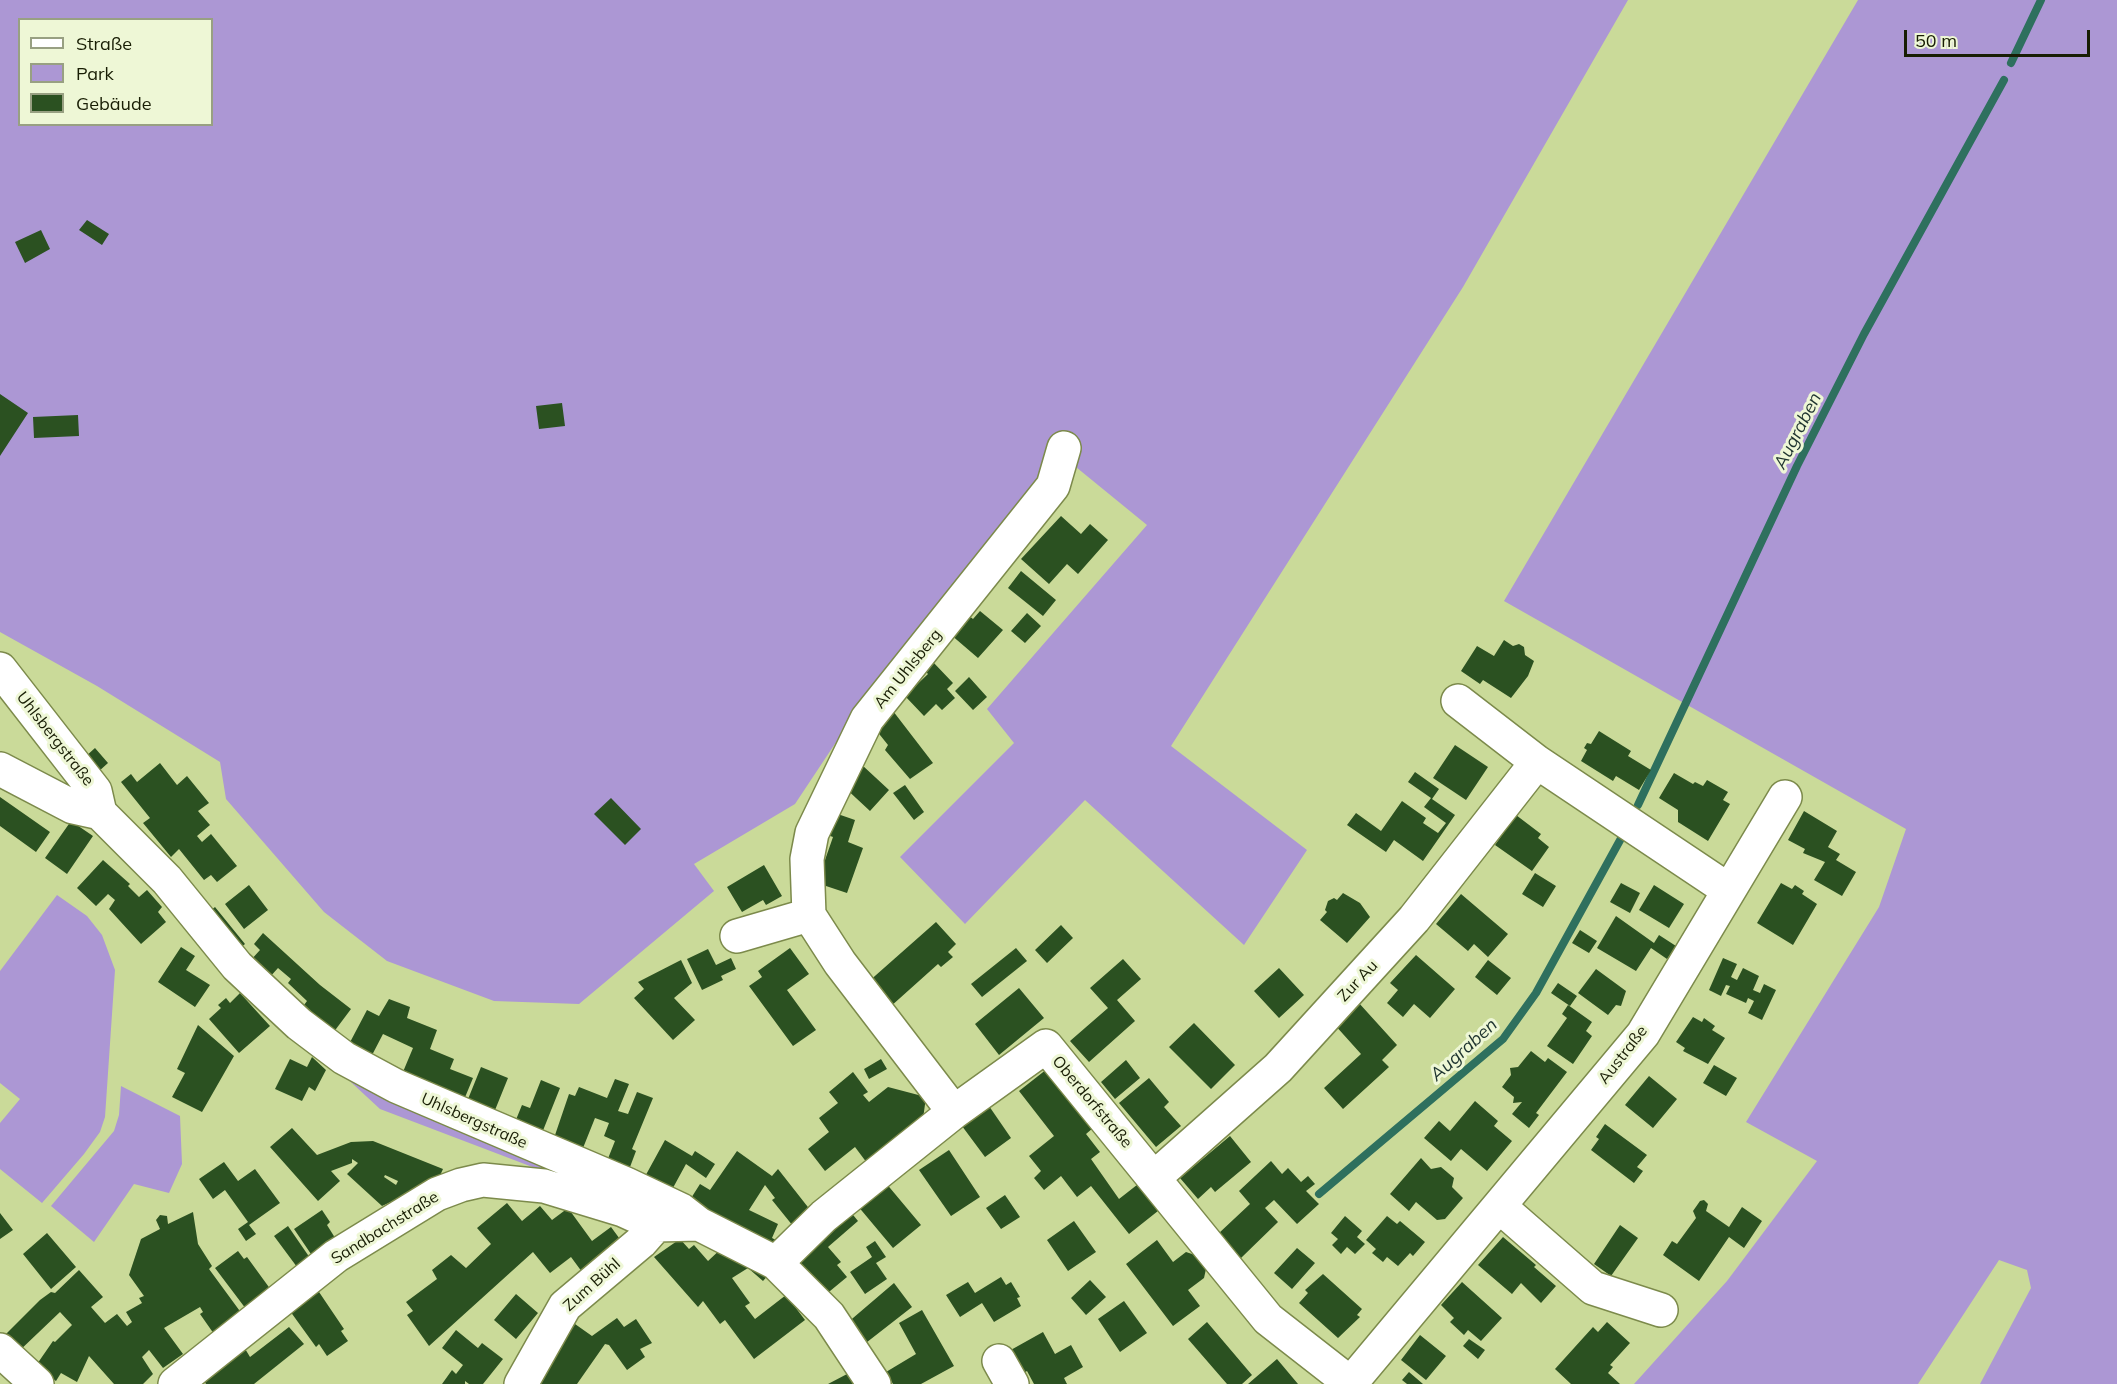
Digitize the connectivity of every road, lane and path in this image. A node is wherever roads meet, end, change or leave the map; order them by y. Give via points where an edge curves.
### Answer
1 (1064, 448) dead end
2 (0, 669) edge
3 (1458, 701) dead end
4 (1537, 762) junction
5 (0, 769) edge
6 (1785, 797) dead end
7 (100, 813) junction
8 (1727, 889) junction
9 (809, 915) junction
10 (737, 936) dead end
11 (954, 1112) junction
12 (1155, 1176) junction
13 (1499, 1206) junction
14 (699, 1224) junction
15 (656, 1225) junction
16 (776, 1263) junction
17 (1661, 1310) dead end
18 (0, 1350) edge
19 (37, 1384) edge
20 (175, 1384) edge
21 (521, 1384) edge
22 (874, 1384) edge
23 (1350, 1384) edge

1 - 9 street, Am Uhlsberg via 1053,486 867,719 812,833 807,859
2 - 7 street, Uhlsbergstraße via 95,791
3 - 4 street
4 - 8 street
4 - 12 street, Zur Au via 1414,919 1278,1068
5 - 7 street, Uhlsbergstraße via 73,807
6 - 8 street, Austraße
7 - 14 street, Uhlsbergstraße via 167,880 237,966 299,1024 344,1058 396,1086 681,1210
8 - 13 street, Austraße via 1643,1034
9 - 10 street
9 - 11 street via 840,963
11 - 12 street, Oberdorfstraße via 1046,1046
11 - 16 street, Oberdorfstraße via 824,1216
12 - 23 street, Oberdorfstraße via 1269,1319
13 - 17 street via 1593,1288
13 - 23 street, Austraße
14 - 15 street, Sandbachstraße
14 - 16 street, Uhlsbergstraße
15 - 20 street, Sandbachstraße via 623,1210 544,1186 483,1180 461,1185 437,1194 336,1256
15 - 21 street, Zum Bühl via 565,1306
16 - 22 street, Uhlsbergstraße via 829,1316
18 - 19 street

